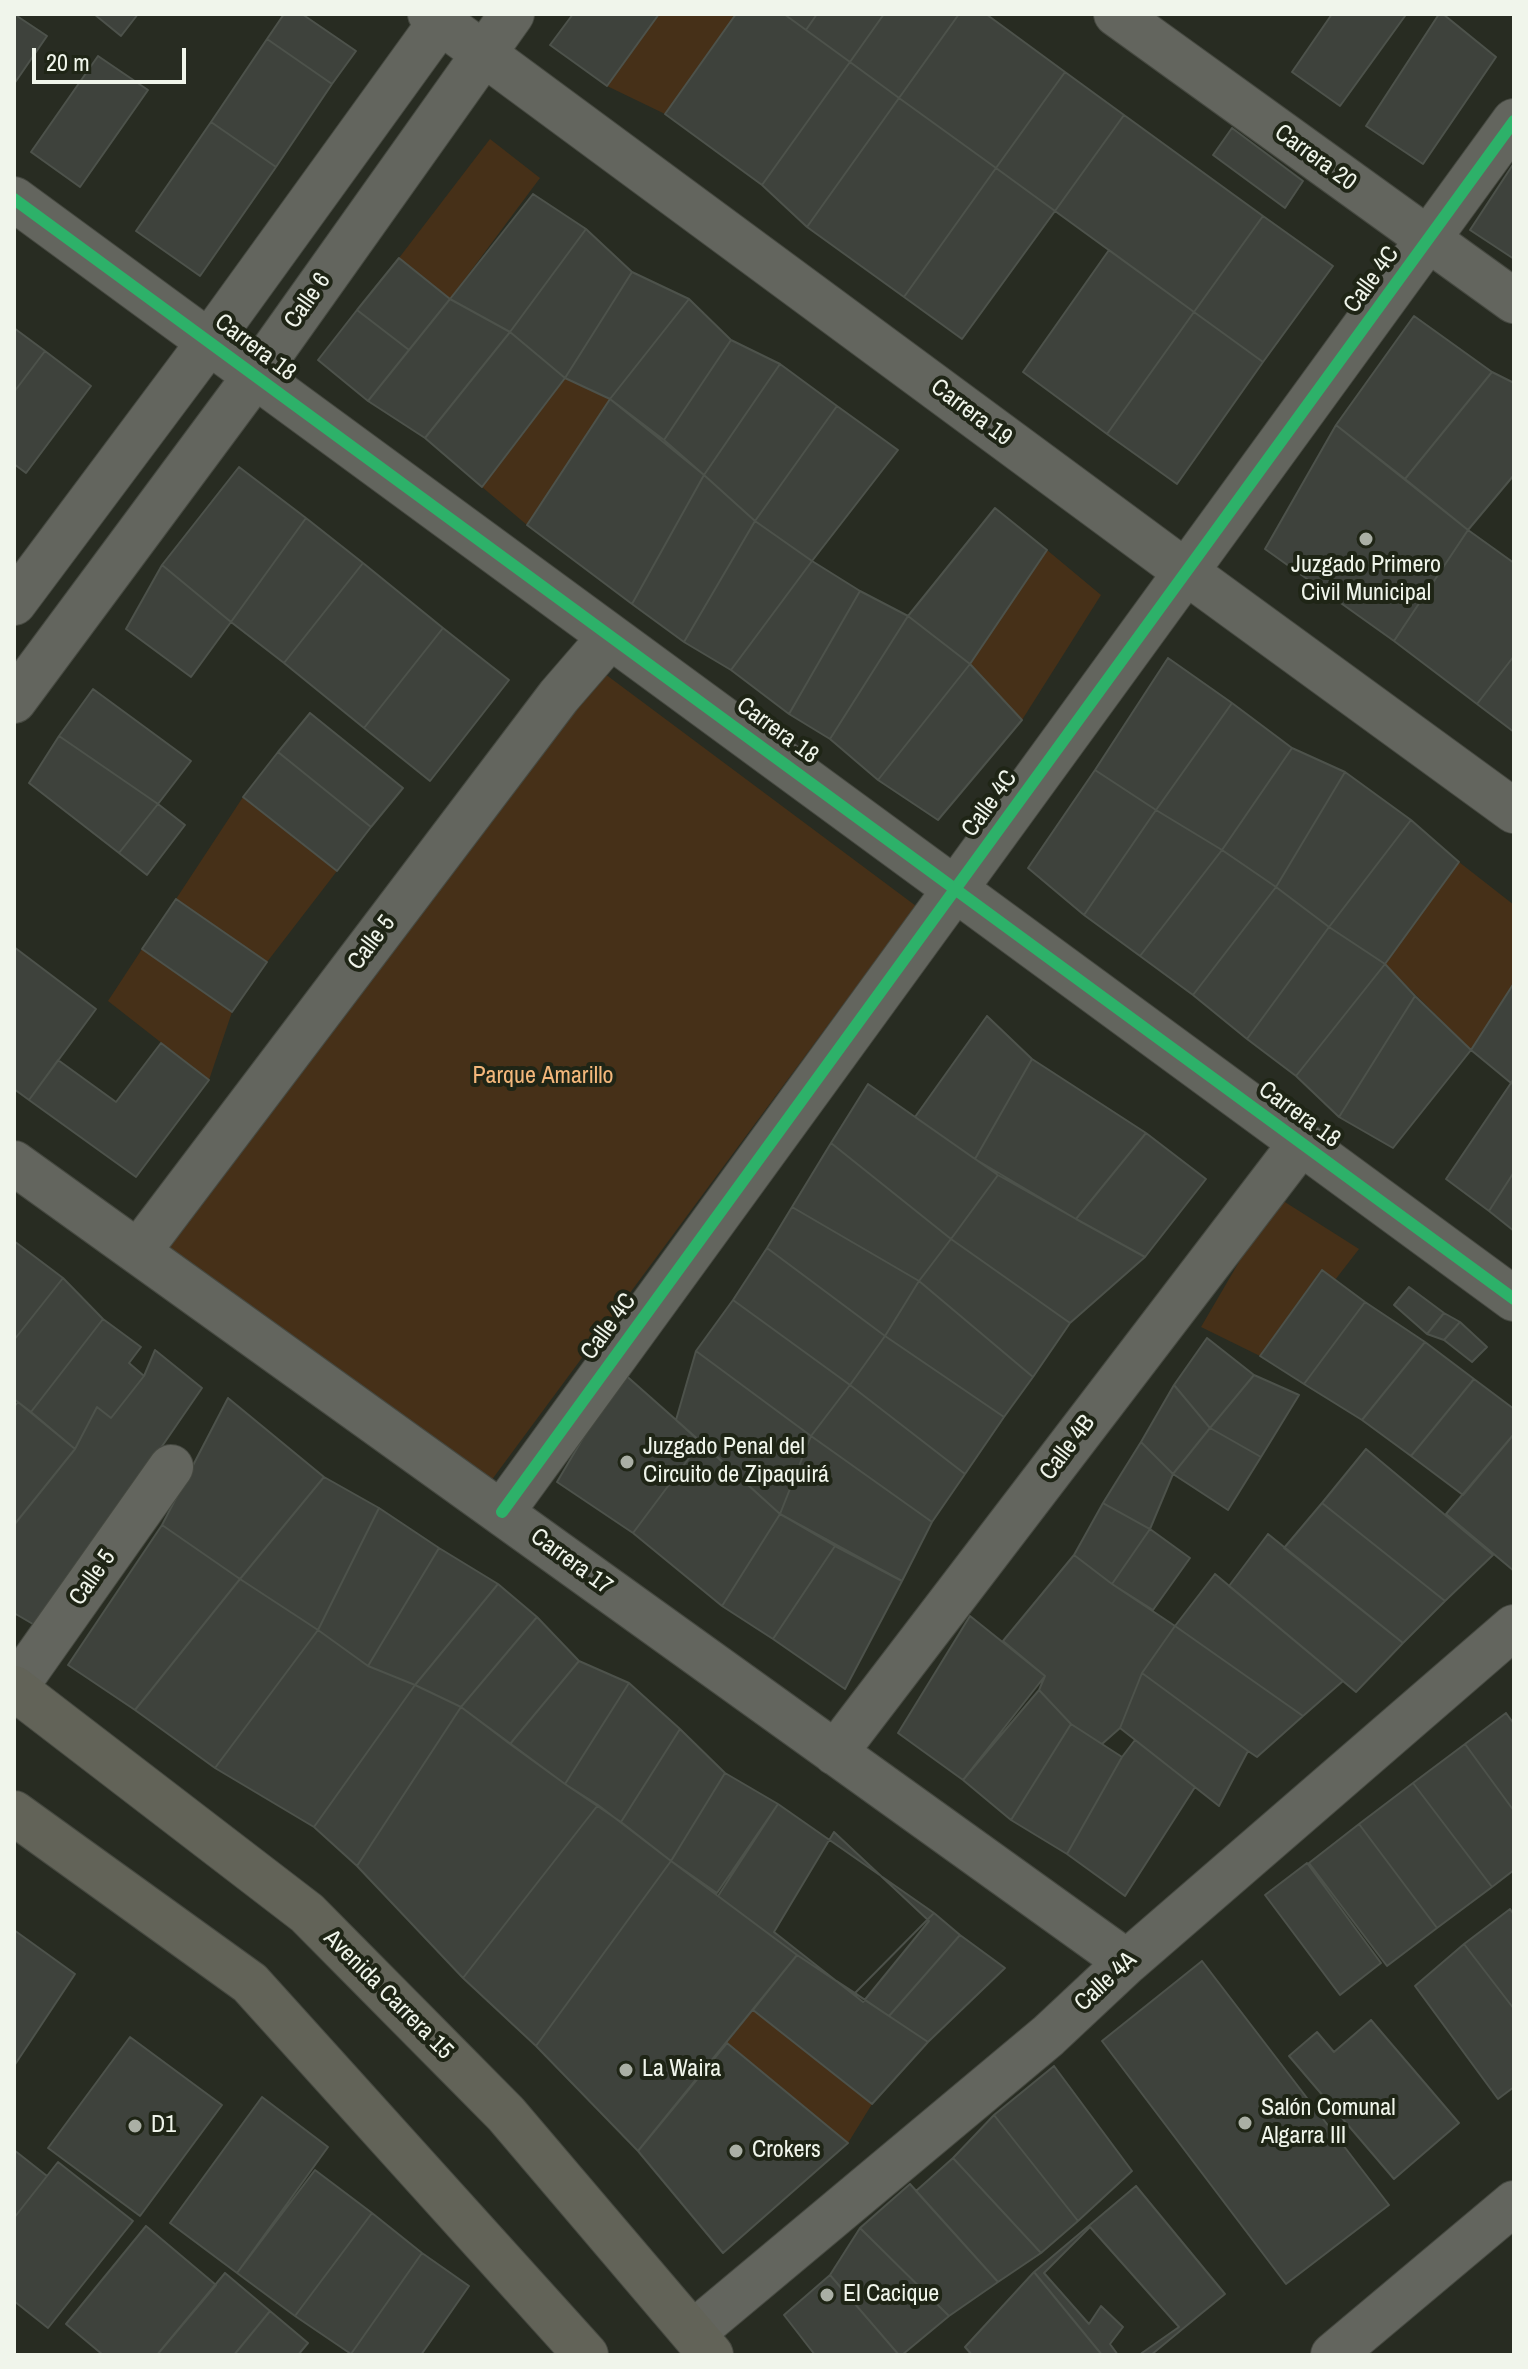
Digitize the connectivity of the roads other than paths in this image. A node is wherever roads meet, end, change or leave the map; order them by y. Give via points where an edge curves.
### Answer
1 (512, 14) edge
2 (1116, 14) edge
3 (438, 17) edge
4 (484, 52) junction
5 (1514, 121) edge
6 (14, 199) edge
7 (1428, 239) junction
8 (1514, 301) edge
9 (209, 342) junction
10 (255, 376) junction
11 (1186, 572) junction
12 (14, 603) edge
13 (610, 637) junction
14 (14, 701) edge
15 (1514, 811) edge
16 (956, 889) junction
17 (1301, 1143) junction
18 (14, 1163) edge
19 (138, 1252) junction
20 (1514, 1299) edge
21 (171, 1467) dead end
22 (502, 1512) junction
23 (1514, 1627) edge
24 (14, 1688) edge
25 (835, 1753) junction
26 (14, 1813) edge
27 (1127, 1962) junction
28 (1514, 2203) edge
29 (702, 2344) edge
30 (586, 2355) edge
31 (1333, 2355) edge

1 - 4 street, Calle 6
2 - 7 street, Carrera 20
3 - 4 street, Carrera 19
3 - 9 street
4 - 10 street, Calle 6
4 - 11 street, Carrera 19
5 - 7 street, Calle 4C
6 - 9 street, Carrera 18
7 - 8 street, Carrera 20
7 - 11 street, Calle 4C
9 - 10 street, Carrera 18
9 - 12 street
10 - 13 street, Carrera 18
10 - 14 street, Calle 6
11 - 15 street, Carrera 19
11 - 16 street, Calle 4C
13 - 16 street, Carrera 18
13 - 19 street, Calle 5 via 559,696
16 - 17 street, Carrera 18
16 - 22 street, Calle 4C
17 - 20 street, Carrera 18
17 - 25 street, Calle 4B
18 - 19 street, Carrera 17
19 - 22 street, Carrera 17
21 - 24 street, Calle 5
22 - 25 street, Carrera 17
23 - 27 street, Calle 4A
24 - 29 main road, Avenida Carrera 15 via 307,1913 506,2114
25 - 27 street, Carrera 17
26 - 30 main road via 250,1983
27 - 29 street, Calle 4A
28 - 31 street

